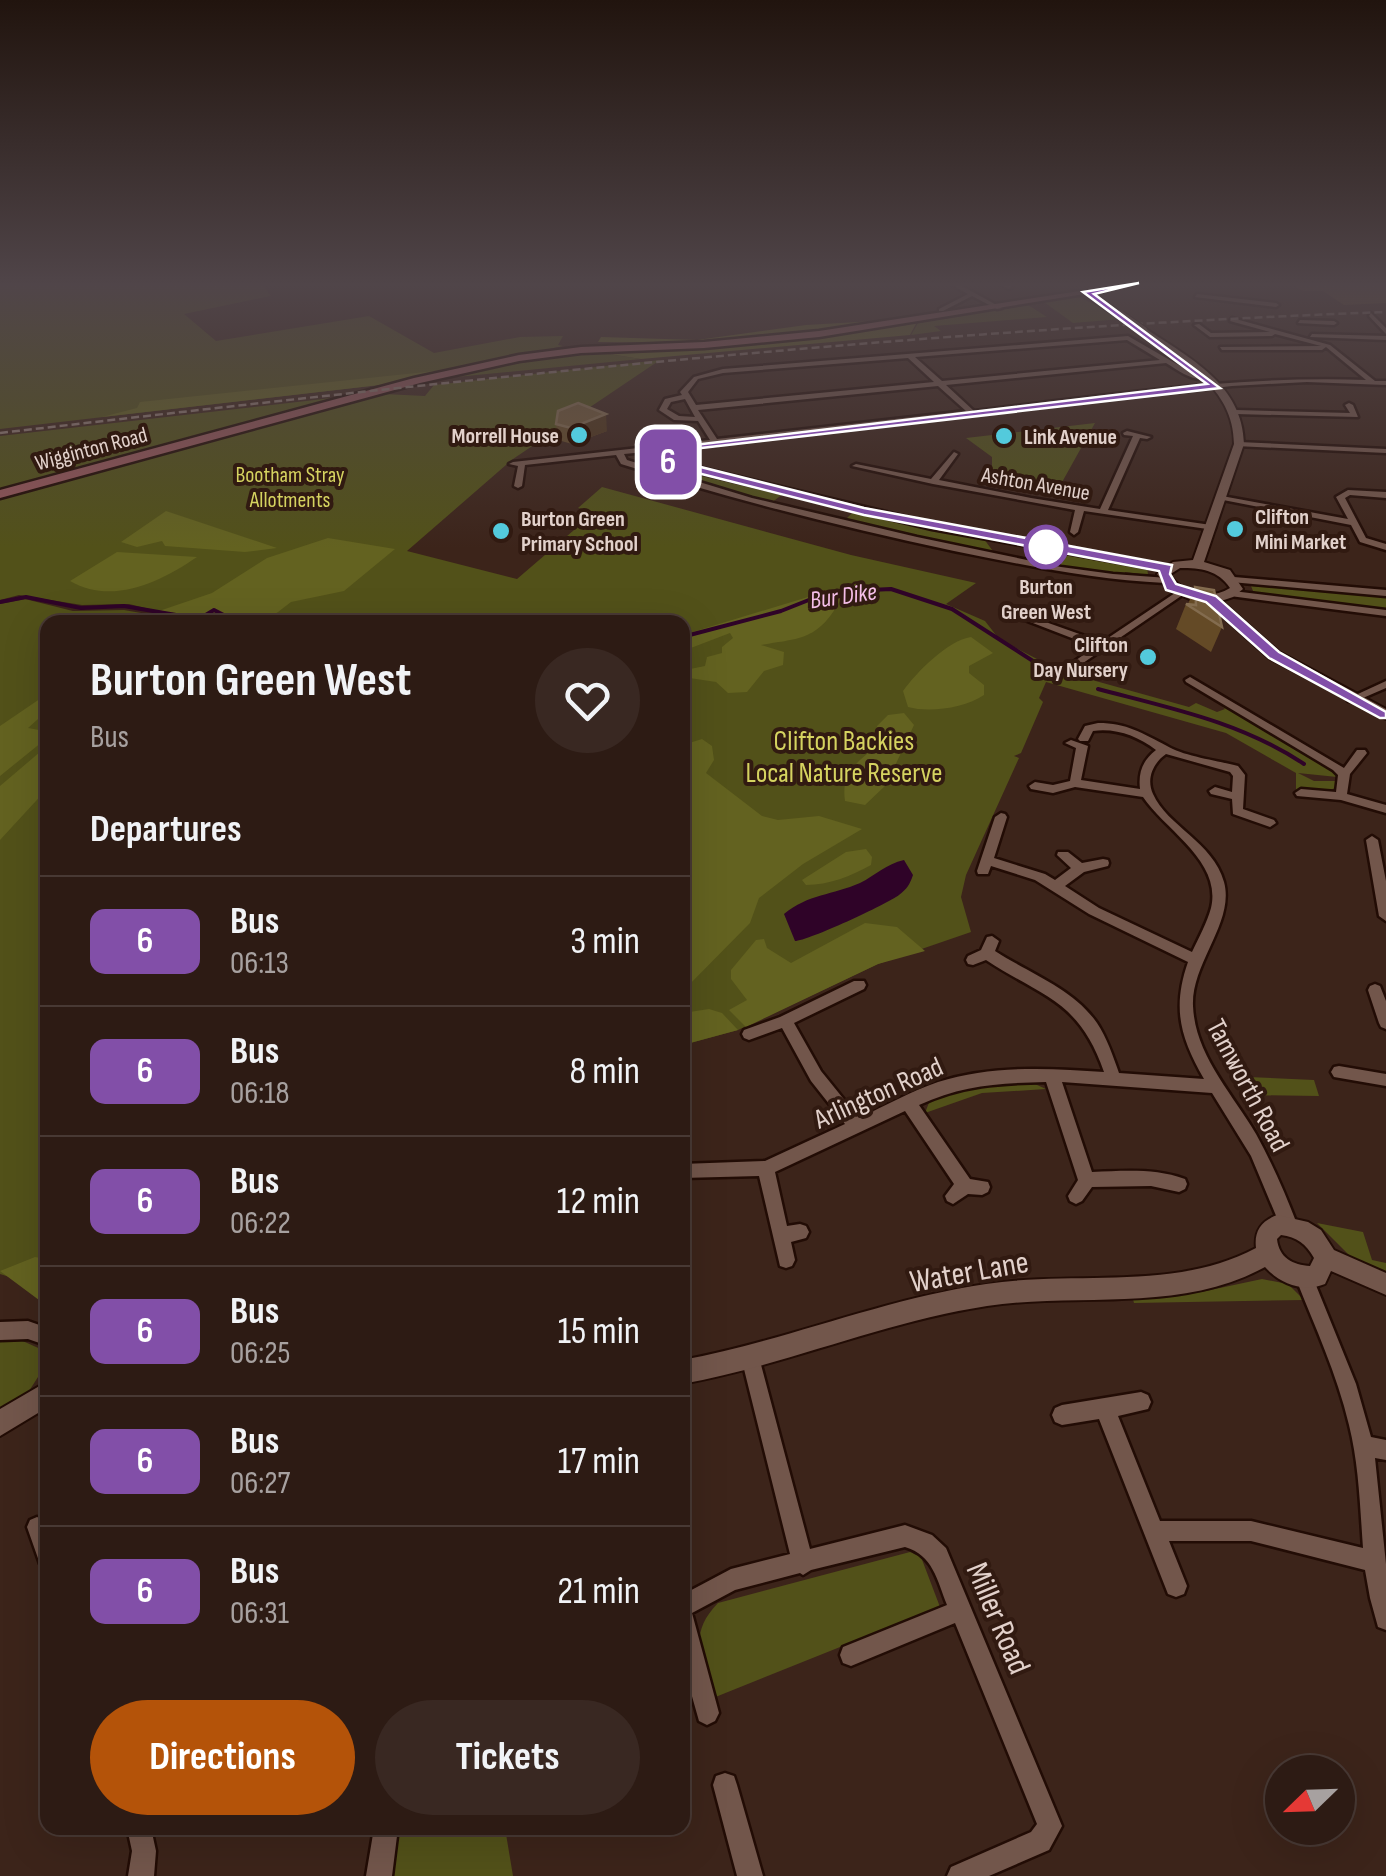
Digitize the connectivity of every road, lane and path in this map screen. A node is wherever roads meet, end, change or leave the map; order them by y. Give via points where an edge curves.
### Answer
1 (452, 373) edge
2 (714, 373) edge
3 (928, 373) edge
4 (1048, 373) edge
5 (1186, 373) edge
6 (1199, 373) edge
7 (1362, 373) edge
8 (1212, 382) junction
9 (1373, 382) junction
10 (939, 383) junction
11 (1386, 383) edge
12 (684, 397) junction
13 (1349, 406) dead end
14 (692, 408) junction
15 (1236, 412) junction
16 (972, 414) junction
17 (699, 418) junction
18 (1137, 435) dead end
19 (716, 444) junction
20 (1239, 444) junction
21 (658, 450) junction
22 (1386, 450) edge
23 (620, 454) junction
24 (954, 454) dead end
25 (856, 466) dead end
26 (933, 482) junction
27 (518, 486) dead end
28 (0, 494) edge
29 (1386, 494) edge
30 (1222, 499) junction
31 (1080, 509) junction
32 (1103, 512) junction
33 (1354, 523) junction
34 (1063, 525) dead end
35 (1210, 528) junction
36 (1386, 547) edge
37 (1198, 564) junction
38 (1166, 574) junction
39 (1234, 587) junction
40 (1181, 592) junction
41 (1386, 593) edge
42 (1211, 599) junction
43 (1009, 612) dead end
44 (1386, 613) edge
45 (1103, 646) junction
46 (1067, 672) dead end
47 (1190, 680) dead end
48 (1386, 684) edge
49 (1220, 698) junction
50 (1352, 699) junction
51 (1206, 705) dead end
52 (1386, 715) edge
53 (1164, 750) junction
54 (1360, 753) dead end
55 (1343, 772) junction
56 (1075, 783) junction
57 (1035, 786) dead end
58 (1215, 791) dead end
59 (1301, 793) dead end
60 (1147, 794) junction
61 (1236, 796) junction
62 (1340, 796) junction
63 (1386, 809) edge
64 (1001, 817) dead end
65 (1270, 823) dead end
66 (1377, 850) edge
67 (1063, 855) dead end
68 (1103, 862) dead end
69 (1080, 868) junction
70 (1056, 887) junction
71 (1386, 916) edge
72 (984, 951) dead end
73 (1193, 958) junction
74 (858, 984) dead end
75 (1374, 990) dead end
76 (785, 1022) junction
77 (1386, 1022) edge
78 (749, 1034) dead end
79 (1339, 1072) dead end
80 (1052, 1075) junction
81 (1114, 1080) junction
82 (1386, 1080) edge
83 (1217, 1087) junction
84 (908, 1102) junction
85 (857, 1128) junction
86 (766, 1168) junction
87 (690, 1170) edge
88 (1088, 1180) junction
89 (1179, 1184) dead end
90 (967, 1190) dead end
91 (1076, 1196) dead end
92 (1288, 1224) junction
93 (800, 1232) dead end
94 (780, 1236) junction
95 (1268, 1253) junction
96 (1326, 1258) junction
97 (786, 1260) dead end
98 (1305, 1279) junction
99 (1386, 1284) edge
100 (0, 1331) edge
101 (40, 1334) edge
102 (751, 1361) junction
103 (690, 1371) edge
104 (40, 1398) edge
105 (1141, 1402) dead end
106 (1105, 1408) junction
107 (1062, 1415) dead end
108 (0, 1423) edge
109 (1363, 1445) junction
110 (1386, 1450) edge
111 (37, 1528) dead end
112 (1154, 1531) junction
113 (40, 1536) edge
114 (1373, 1561) junction
115 (803, 1564) junction
116 (1176, 1586) dead end
117 (690, 1603) edge
118 (961, 1610) junction
119 (1386, 1618) edge
120 (690, 1646) edge
121 (851, 1655) dead end
122 (707, 1713) dead end
123 (725, 1784) dead end
124 (141, 1835) edge
125 (385, 1835) edge
126 (141, 1876) edge
127 (379, 1876) edge
128 (750, 1876) edge
129 (960, 1876) edge

1 - 28 main road, Wigginton Road
2 - 12 street via 689,383
3 - 10 street
4 - 10 street
5 - 8 street
6 - 8 street, bridge
7 - 9 street
8 - 9 street
8 - 15 street
8 - 16 street
9 - 11 street
10 - 14 street
10 - 16 street
12 - 14 street
12 - 17 street via 668,401 663,410
13 - 15 street via 1356,415
14 - 17 street
15 - 20 street
16 - 19 street
17 - 19 street
18 - 32 street
19 - 21 street
20 - 22 street
20 - 30 street
21 - 23 street
21 - 38 street via 674,464 864,511
23 - 27 street via 518,465
23 - 38 street via 624,462 674,478 855,527 1110,577
24 - 26 street
25 - 26 street, Ashton Avenue
26 - 31 street, Ashton Avenue
29 - 33 street via 1340,494
30 - 33 street
30 - 35 street
31 - 32 street, Ashton Avenue
31 - 34 street via 1074,530
32 - 35 street, Ashton Avenue
33 - 36 street via 1363,540
35 - 37 street
37 - 38 street
37 - 39 street
38 - 40 street
39 - 41 street
39 - 42 street
39 - 44 street
40 - 42 street
40 - 45 street
42 - 50 street via 1274,655
43 - 45 street
45 - 46 street
47 - 49 street
48 - 50 street
49 - 51 street
49 - 55 street
50 - 52 street
53 - 56 street via 1145,736 1088,728 1078,741
53 - 60 street via 1146,772
53 - 61 street via 1234,769
54 - 55 street
55 - 62 street
56 - 57 street
56 - 60 street
58 - 61 street
59 - 62 street
60 - 73 street, Tamworth Road via 1217,878 1218,912
61 - 65 street via 1242,816
62 - 63 street
64 - 70 street via 985,866 1026,871
66 - 71 street
67 - 69 street
68 - 69 street
69 - 70 street
70 - 73 street
72 - 81 street via 1079,1008 1102,1038
73 - 83 street, Tamworth Road via 1184,992 1188,1026
74 - 76 street
75 - 77 street
76 - 78 street
76 - 85 street
79 - 82 street
80 - 81 street, Arlington Road
80 - 84 street, Arlington Road via 964,1082
80 - 88 street
81 - 83 street, Arlington Road
83 - 92 street, Tamworth Road via 1252,1142
84 - 85 street, Arlington Road
84 - 90 street
85 - 86 street, Arlington Road
86 - 87 street, Arlington Road
86 - 94 street
88 - 89 street
88 - 91 street
92 - 95 street, Water Lane via 1270,1229
92 - 96 street via 1312,1236
93 - 94 street
94 - 97 street
95 - 98 street via 1284,1271
95 - 102 street, Water Lane via 1234,1273 1193,1284 965,1298
96 - 98 street via 1323,1271
96 - 99 street
98 - 109 street
100 - 101 street
102 - 103 street, Water Lane
102 - 115 street
104 - 108 street
105 - 106 street
106 - 107 street
106 - 112 street
109 - 110 street
109 - 114 street
111 - 113 street
112 - 114 street via 1251,1530
112 - 116 street
114 - 119 street
115 - 117 street via 731,1580
115 - 118 street, Miller Road via 905,1536 938,1556
118 - 121 street
118 - 129 street, Miller Road via 1050,1826 1040,1841
120 - 122 street
123 - 128 street
124 - 126 street
125 - 127 street

